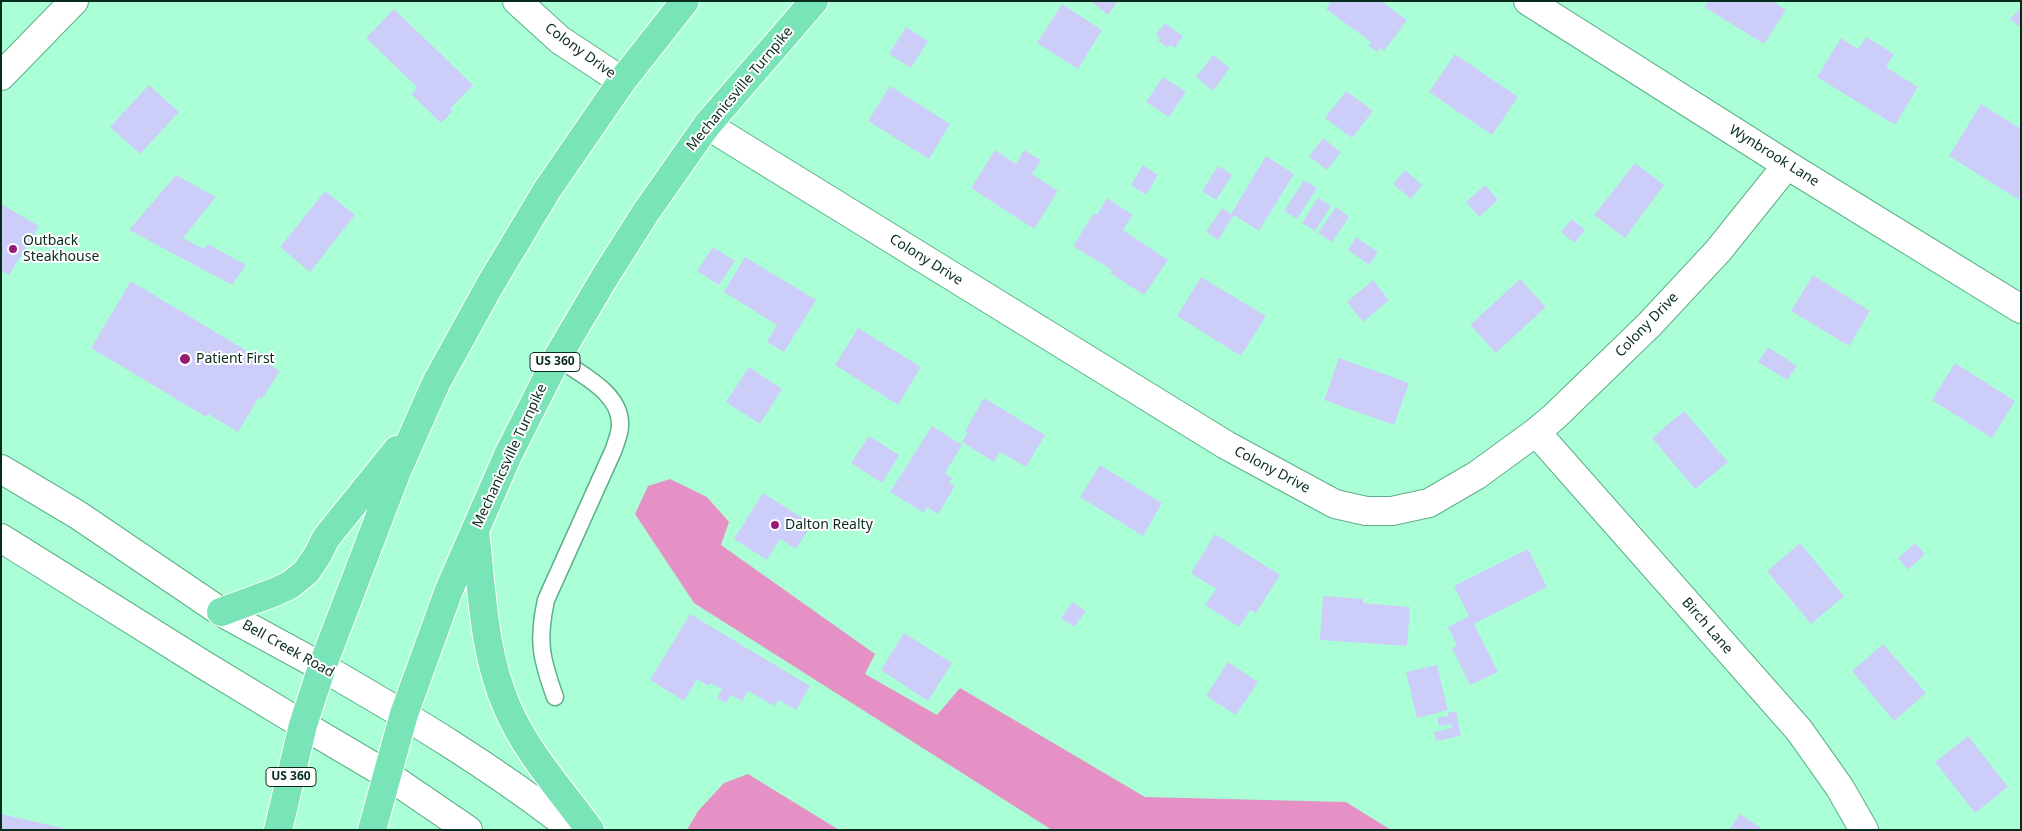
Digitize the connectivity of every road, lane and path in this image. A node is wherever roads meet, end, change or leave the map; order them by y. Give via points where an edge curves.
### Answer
1 (74, 1) edge
2 (517, 1) edge
3 (685, 1) edge
4 (814, 1) edge
5 (1528, 1) edge
6 (1, 76) edge
7 (622, 81) junction
8 (706, 125) junction
9 (1787, 165) junction
10 (2021, 309) edge
11 (557, 358) junction
12 (420, 421) junction
13 (1536, 432) junction
14 (1, 469) edge
15 (474, 530) junction
16 (1, 538) edge
17 (221, 612) junction
18 (322, 667) junction
19 (555, 697) dead end
20 (404, 714) junction
21 (303, 725) junction
22 (386, 774) junction
23 (278, 830) edge
24 (372, 830) edge
25 (468, 830) edge
26 (573, 830) edge
27 (590, 830) edge
28 (1864, 830) edge

1 - 6 street
2 - 7 street, Colony Drive via 560,40
3 - 7 highway, US 360
4 - 8 highway, Mechanicsville Turnpike / US 360
5 - 9 street, Wynbrook Lane
7 - 12 highway, US 360 via 547,190 509,253 436,383
8 - 11 highway, Mechanicsville Turnpike / US 360 via 631,235
8 - 13 street, Colony Drive via 1226,445 1335,504 1366,511 1392,511 1429,503 1477,475
9 - 10 street, Wynbrook Lane
9 - 13 street, Colony Drive via 1718,251 1650,325
11 - 15 highway, Mechanicsville Turnpike / US 360
11 - 19 lane via 607,393 617,408 620,426 614,449 546,600 540,626 541,647
12 - 17 highway via 326,538 306,572 276,592
12 - 18 highway, US 360 via 397,471
13 - 28 street, Birch Lane via 1799,730 1840,788
14 - 17 street, Bell Creek Road via 78,515
15 - 20 highway, Mechanicsville Turnpike / US 360
15 - 27 highway via 489,648 507,707 527,746
16 - 21 street
17 - 18 street, Bell Creek Road
18 - 20 street, Bell Creek Road
18 - 21 highway, US 360
20 - 22 highway, Mechanicsville Turnpike / US 360
20 - 26 street, Bell Creek Road via 504,777
21 - 22 street
21 - 23 highway, US 360
22 - 24 highway, Mechanicsville Turnpike / US 360
22 - 25 street

